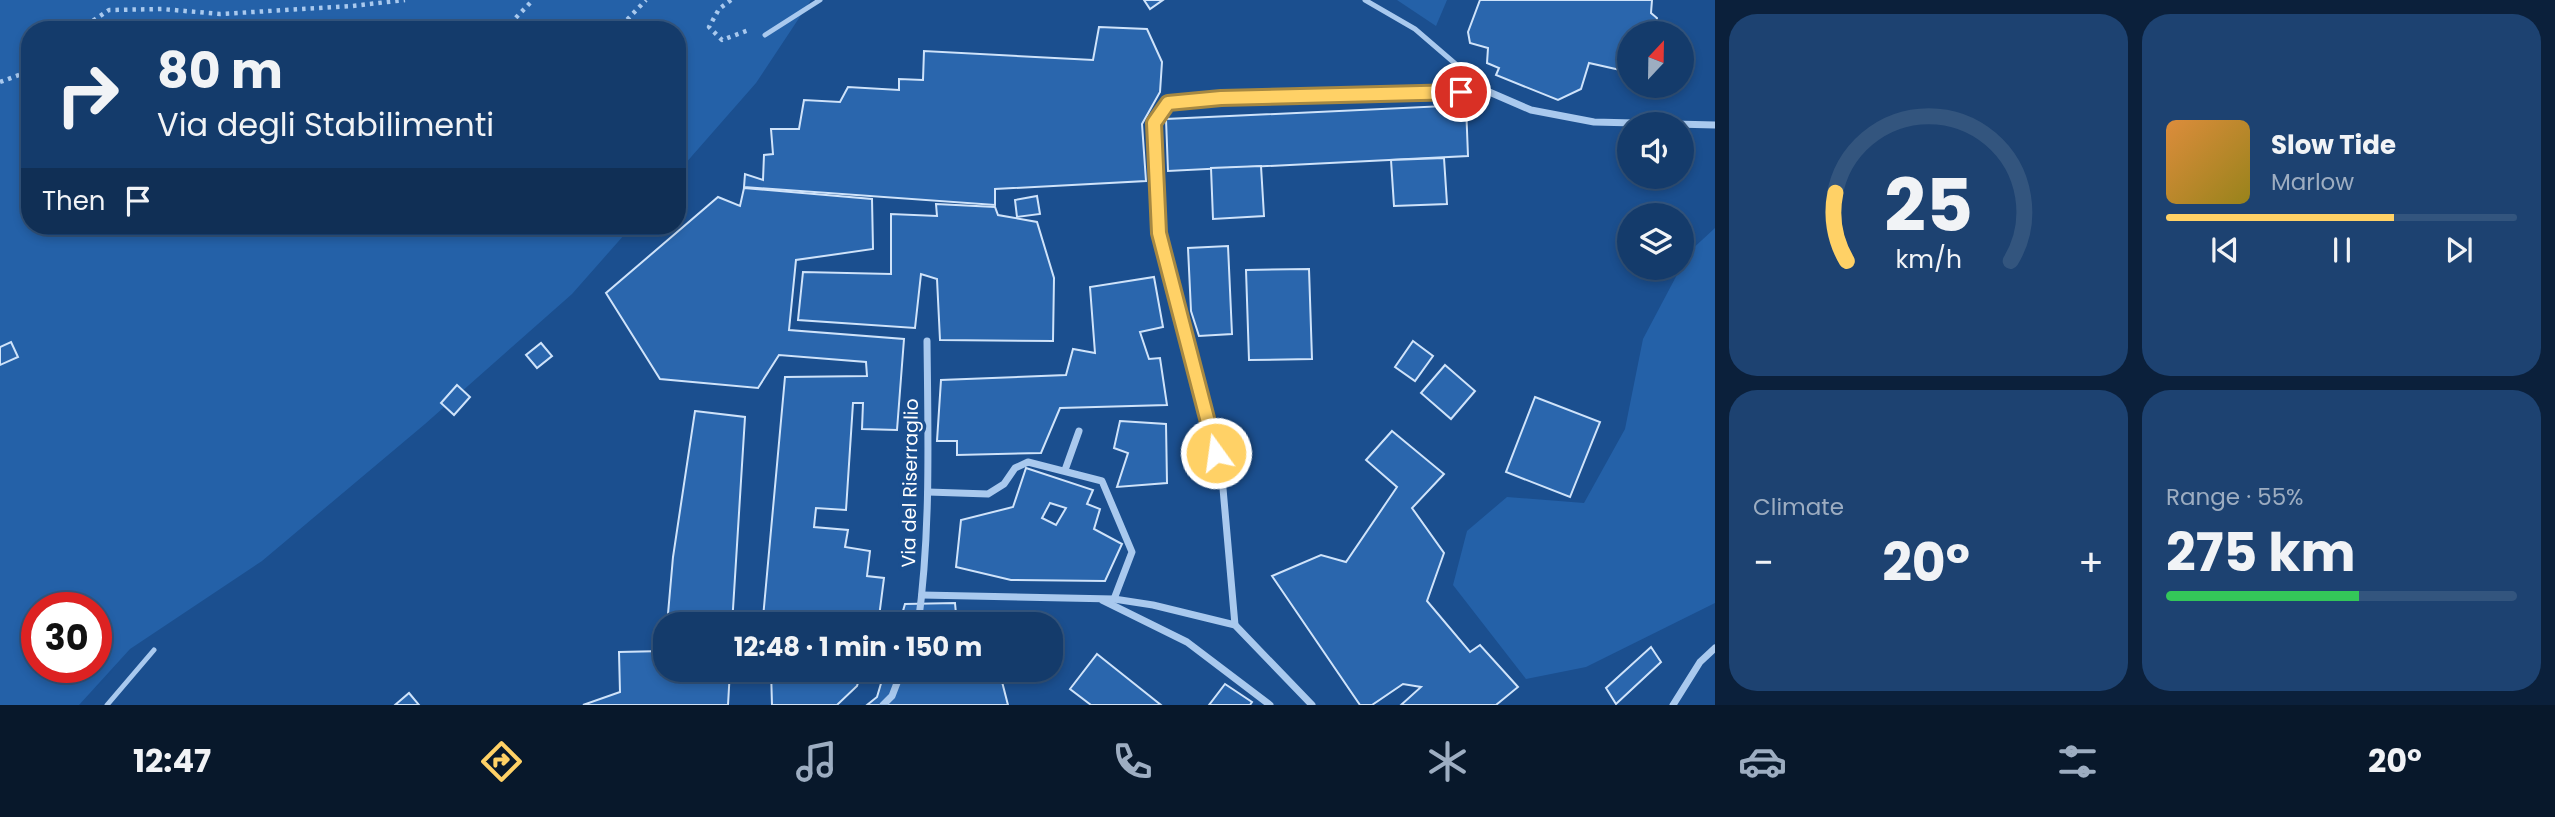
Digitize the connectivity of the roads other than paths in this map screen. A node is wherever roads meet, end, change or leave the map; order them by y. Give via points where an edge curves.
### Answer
1 (821, 0) edge
2 (1365, 0) edge
3 (765, 35) dead end
4 (1487, 91) junction
5 (1715, 125) edge
6 (927, 341) dead end
7 (1079, 431) dead end
8 (1065, 470) junction
9 (928, 492) junction
10 (922, 595) junction
11 (1099, 598) junction
12 (1114, 599) junction
13 (920, 612) edge
14 (1235, 625) junction
15 (1715, 648) edge
16 (154, 650) dead end
17 (897, 682) edge
18 (107, 705) edge
19 (883, 705) edge
20 (1270, 705) edge
21 (1312, 705) edge
22 (1673, 705) edge

1 - 3 lane
2 - 4 lane via 1415,29
4 - 5 street via 1531,110 1594,122
4 - 14 street via 1195,100 1168,103 1154,123 1159,233 1222,477
6 - 9 street, Via del Riserraglio
7 - 8 street
8 - 9 street via 1028,462 988,494
8 - 12 street via 1102,481 1132,552
9 - 10 street, Via del Riserraglio
10 - 11 street
10 - 13 street, Via del Riserraglio
11 - 12 street
11 - 20 street via 1187,642
12 - 14 street
14 - 21 street
15 - 22 street via 1700,662
16 - 18 lane
17 - 19 street

